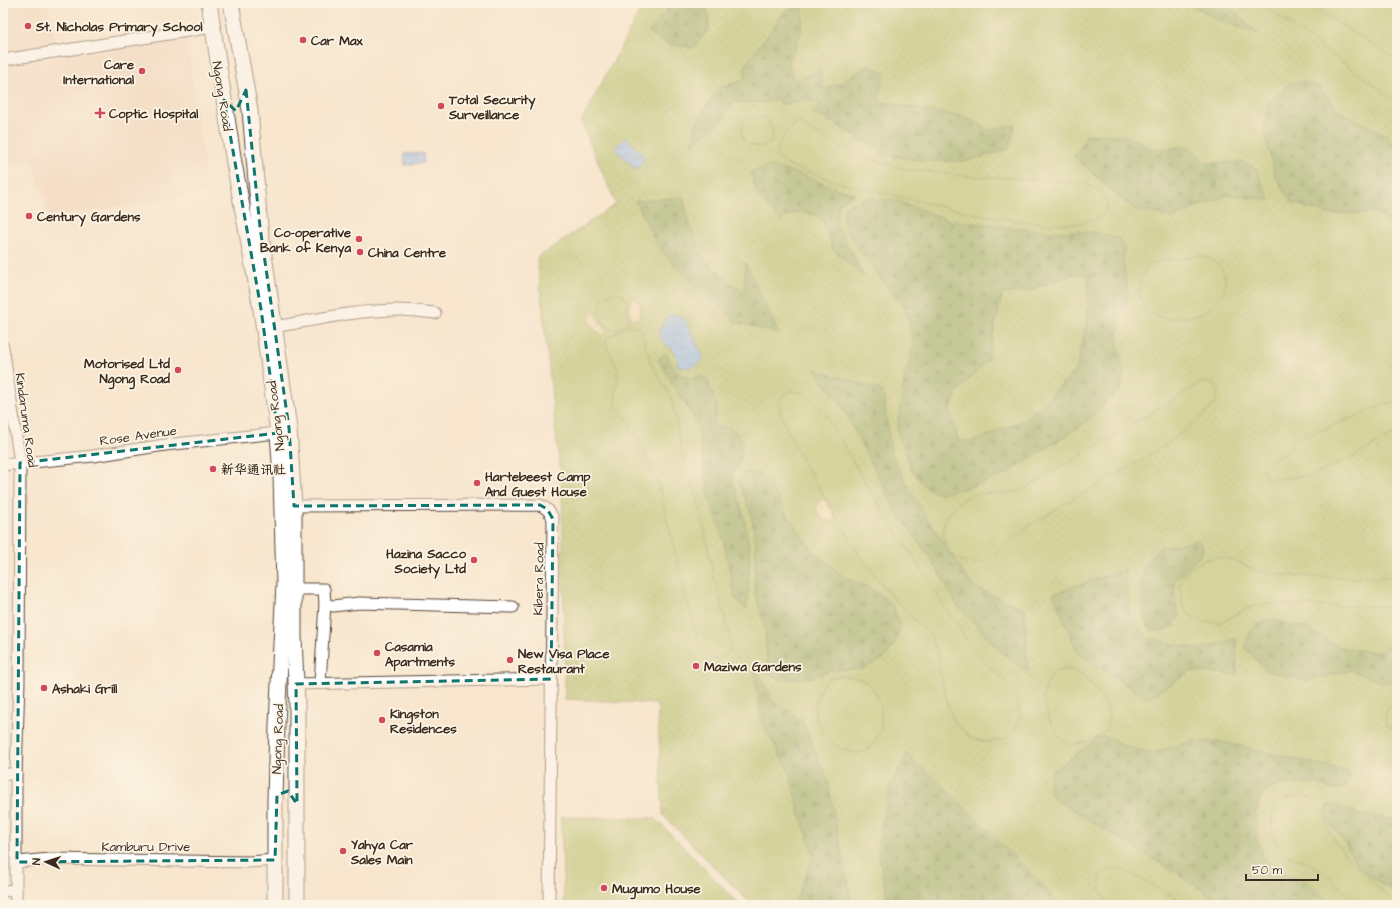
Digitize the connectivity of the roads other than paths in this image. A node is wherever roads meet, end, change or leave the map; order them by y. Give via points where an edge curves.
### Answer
1 (209, 3) edge
2 (231, 3) edge
3 (213, 27) junction
4 (3, 60) edge
5 (246, 90) junction
6 (224, 100) junction
7 (435, 313) dead end
8 (274, 327) junction
9 (3, 347) edge
10 (278, 433) junction
11 (20, 463) junction
12 (3, 465) edge
13 (294, 506) junction
14 (294, 589) junction
15 (325, 604) junction
16 (513, 607) dead end
17 (551, 679) junction
18 (320, 683) junction
19 (296, 684) junction
20 (3, 774) edge
21 (16, 774) junction
22 (275, 801) junction
23 (297, 804) junction
24 (275, 860) junction
25 (17, 862) junction
26 (16, 890) junction
27 (3, 891) edge
28 (16, 905) edge
29 (276, 905) edge
30 (297, 905) edge
31 (549, 905) edge

1 - 3 main road, Ngong Road
2 - 5 main road, Ngong Road
3 - 4 street
3 - 6 main road, Ngong Road
5 - 6 main road via 238,105 230,105
5 - 8 main road, Ngong Road via 260,227
6 - 10 main road, Ngong Road via 261,309
7 - 8 street via 380,311 340,315
8 - 13 main road, Ngong Road via 289,428
9 - 11 street, Kindaruma Road
10 - 11 street, Rose Avenue via 165,444 93,456
10 - 22 main road, Ngong Road via 284,584
11 - 12 street, Rose Avenue
11 - 21 street, Kindaruma Road
13 - 14 main road, Ngong Road
13 - 17 street, Kibera Road via 543,506 551,513 553,519
14 - 15 street via 324,589
14 - 19 main road, Ngong Road
15 - 16 street
15 - 18 street
17 - 18 street
17 - 31 street, Kibera Road
18 - 19 street
19 - 23 main road, Ngong Road
20 - 21 street
21 - 25 street, Kindaruma Road
22 - 23 main road via 277,795 288,791 294,796
22 - 24 main road, Ngong Road
23 - 30 main road, Ngong Road
24 - 25 street, Kamburu Drive via 250,862 50,859
24 - 29 main road, Ngong Road
25 - 26 street, Kindaruma Road
26 - 27 street
26 - 28 street, Kindaruma Road

